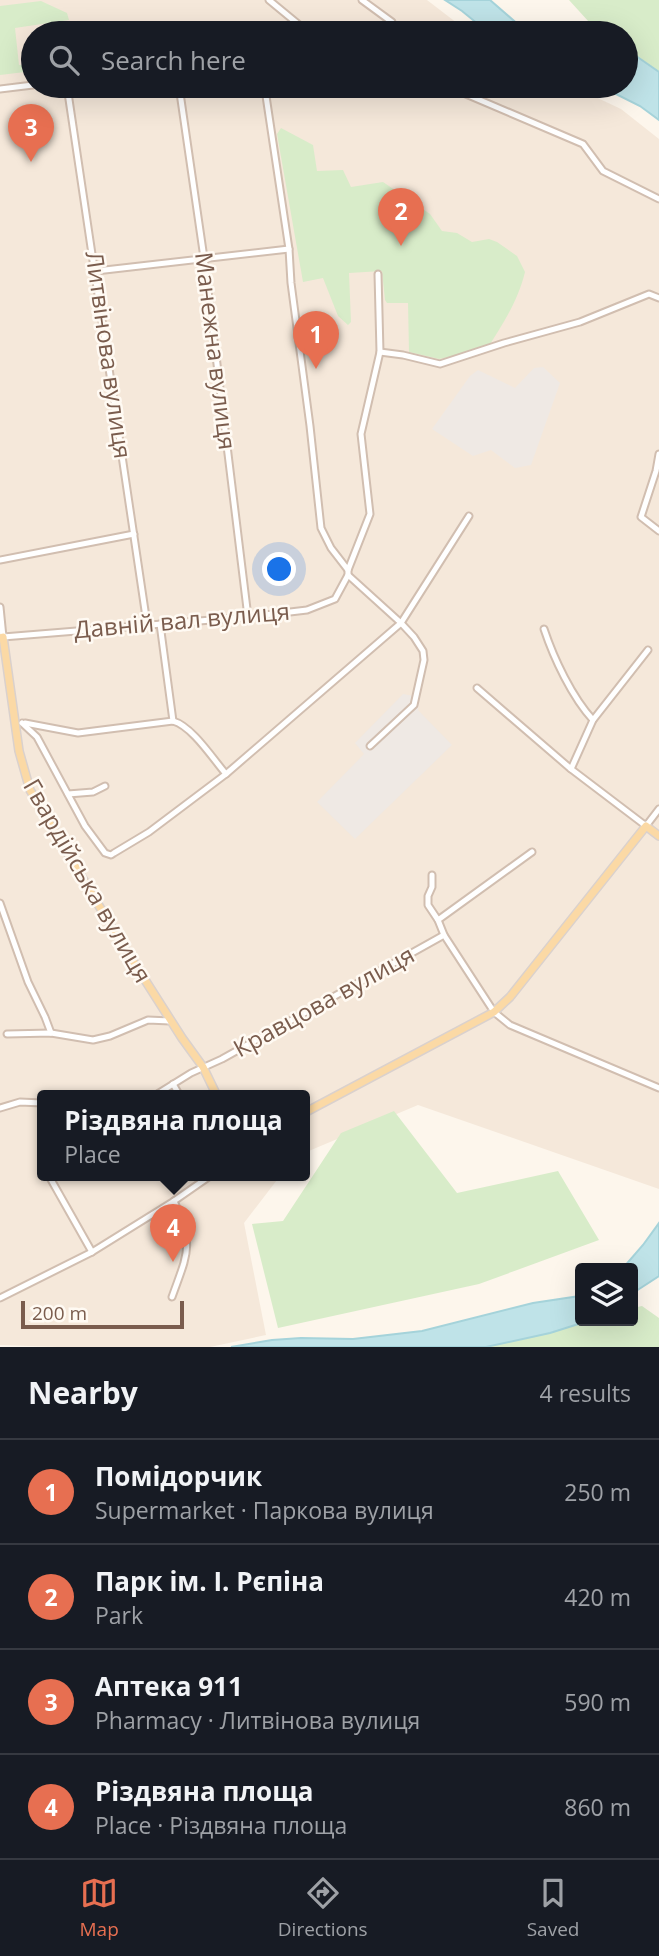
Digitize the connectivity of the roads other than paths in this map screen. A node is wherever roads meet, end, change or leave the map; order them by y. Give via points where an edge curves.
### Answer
1 (269, 0) edge
2 (362, 0) edge
3 (294, 21) edge
4 (390, 21) edge
5 (21, 86) edge
6 (0, 89) edge
7 (69, 98) edge
8 (181, 98) edge
9 (266, 98) edge
10 (475, 98) edge
11 (659, 199) edge
12 (289, 248) junction
13 (204, 258) junction
14 (96, 271) junction
15 (379, 274) dead end
16 (659, 298) edge
17 (380, 352) junction
18 (659, 454) edge
19 (469, 516) dead end
20 (659, 531) edge
21 (134, 534) junction
22 (0, 560) edge
23 (348, 573) junction
24 (0, 607) edge
25 (248, 617) junction
26 (147, 624) junction
27 (160, 624) junction
28 (401, 624) junction
29 (544, 629) dead end
30 (1, 638) edge
31 (648, 650) dead end
32 (477, 688) dead end
33 (593, 720) junction
34 (173, 721) junction
35 (19, 722) junction
36 (370, 746) dead end
37 (571, 769) junction
38 (226, 774) junction
39 (105, 786) dead end
40 (68, 794) junction
41 (659, 809) edge
42 (646, 826) junction
43 (659, 836) edge
44 (532, 852) dead end
45 (432, 875) dead end
46 (0, 903) edge
47 (438, 920) junction
48 (444, 935) junction
49 (494, 1012) junction
50 (170, 1021) junction
51 (51, 1033) junction
52 (7, 1034) dead end
53 (204, 1068) junction
54 (173, 1084) junction
55 (659, 1088) edge
56 (164, 1090) edge
57 (176, 1090) edge
58 (214, 1090) edge
59 (37, 1103) edge
60 (0, 1108) edge
61 (310, 1110) edge
62 (53, 1181) edge
63 (203, 1181) edge
64 (174, 1201) junction
65 (92, 1252) junction
66 (172, 1297) dead end
67 (0, 1298) edge

1 - 3 street
2 - 4 street
5 - 6 street
7 - 14 street, Литвінова вулиця
8 - 13 street, Манежна вулиця
9 - 12 street
10 - 11 street via 583,144 603,171
12 - 13 street
12 - 23 street via 321,527
13 - 14 street
13 - 25 street, Манежна вулиця
14 - 21 street, Литвінова вулиця
15 - 17 street, Давній вал вулиця
16 - 17 street via 649,295 580,322 440,364
17 - 23 street, Давній вал вулиця via 361,434 370,514
18 - 20 street via 641,517
19 - 28 street
21 - 22 street
21 - 26 street, Литвінова вулиця
23 - 25 street, Давній вал вулиця via 335,599 307,610
23 - 28 street
24 - 30 street, Гвардійська вулиця
25 - 27 street, Давній вал вулиця
26 - 27 street, Давній вал вулиця
26 - 30 street, Давній вал вулиця
27 - 34 street
28 - 36 street via 423,651 414,705
28 - 38 street
29 - 33 street via 555,660
30 - 35 main road, Гвардійська вулиця
31 - 33 street
32 - 37 street
33 - 37 street
34 - 35 street via 78,733
34 - 38 street via 189,730
35 - 40 street via 37,737
35 - 50 main road, Гвардійська вулиця via 22,765 36,802
37 - 42 street
38 - 40 street via 111,855 85,826
39 - 40 street
41 - 42 street
42 - 43 main road
42 - 49 main road
44 - 47 street
45 - 47 street via 427,902
46 - 51 street
47 - 48 street
48 - 49 street
48 - 53 street, Кравцова вулиця
49 - 55 street via 510,1026
49 - 61 main road
50 - 51 street via 148,1020 93,1040
50 - 53 main road, Гвардійська вулиця
51 - 52 street
53 - 54 street, Кравцова вулиця
53 - 58 main road, Гвардійська вулиця
54 - 56 street, Кравцова вулиця
54 - 57 street
59 - 60 street
62 - 65 street
63 - 64 street
64 - 65 street
64 - 66 street via 188,1248
65 - 67 street

